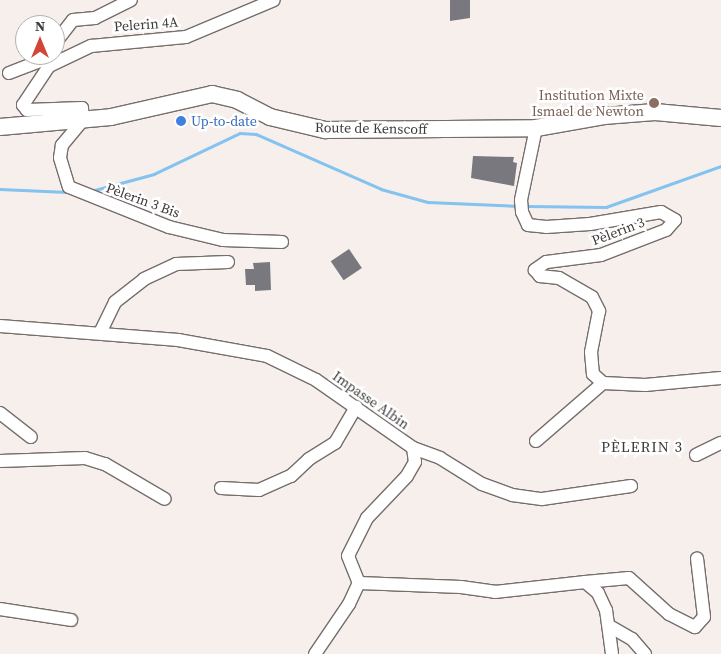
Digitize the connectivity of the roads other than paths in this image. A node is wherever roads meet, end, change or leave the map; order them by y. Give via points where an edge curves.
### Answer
1 (131, 0) edge
2 (274, 0) edge
3 (65, 30) edge
4 (65, 55) edge
5 (34, 65) edge
6 (46, 65) edge
7 (9, 73) dead end
8 (721, 118) edge
9 (83, 120) junction
10 (0, 127) edge
11 (536, 128) junction
12 (282, 242) dead end
13 (228, 262) dead end
14 (0, 326) edge
15 (100, 333) junction
16 (721, 378) edge
17 (603, 383) junction
18 (356, 407) junction
19 (0, 413) edge
20 (31, 438) dead end
21 (536, 441) dead end
22 (721, 442) edge
23 (413, 448) junction
24 (696, 456) dead end
25 (0, 460) edge
26 (631, 486) dead end
27 (221, 488) dead end
28 (165, 499) dead end
29 (697, 558) dead end
30 (586, 582) junction
31 (360, 583) junction
32 (0, 609) edge
33 (72, 620) dead end
34 (611, 627) junction
35 (315, 654) edge
36 (612, 654) edge
37 (645, 654) edge

1 - 3 street via 96,18 73,20
2 - 4 street, Pelerin 4A via 186,37 91,46
5 - 7 street, Pelerin 4A
6 - 9 street via 23,101 24,108 82,108
8 - 11 main road, Route de Kenscoff via 655,112 604,116
9 - 10 main road, Route de Kenscoff
9 - 11 main road, Route de Kenscoff via 212,94 237,100 270,117 325,130
9 - 12 street, Pèlerin 3 Bis via 62,145 60,158 69,187 178,229 223,240
11 - 17 street, Pèlerin 3 via 521,206 528,225 546,227 661,212 675,220 666,230 601,255 546,262 535,270 540,276 559,278 592,297 599,311 591,352 593,374
13 - 15 street via 176,264 144,279 115,302
14 - 15 street, Impasse Albin
15 - 18 street, Impasse Albin via 187,341 267,356 316,380
16 - 17 street via 645,385
17 - 21 street
18 - 23 street, Impasse Albin
18 - 27 street via 336,443 291,476 259,490
19 - 20 street
22 - 24 street
23 - 26 street via 440,458 482,484 512,495 542,499
23 - 31 street, Impasse Albin via 414,462 407,476 367,518 348,556
25 - 28 street via 85,458 113,468
29 - 30 street via 704,617 695,627 669,614 629,578
30 - 31 street via 495,592 461,587
30 - 34 street via 598,593
31 - 35 street
32 - 33 street
34 - 36 street
34 - 37 street via 632,639

